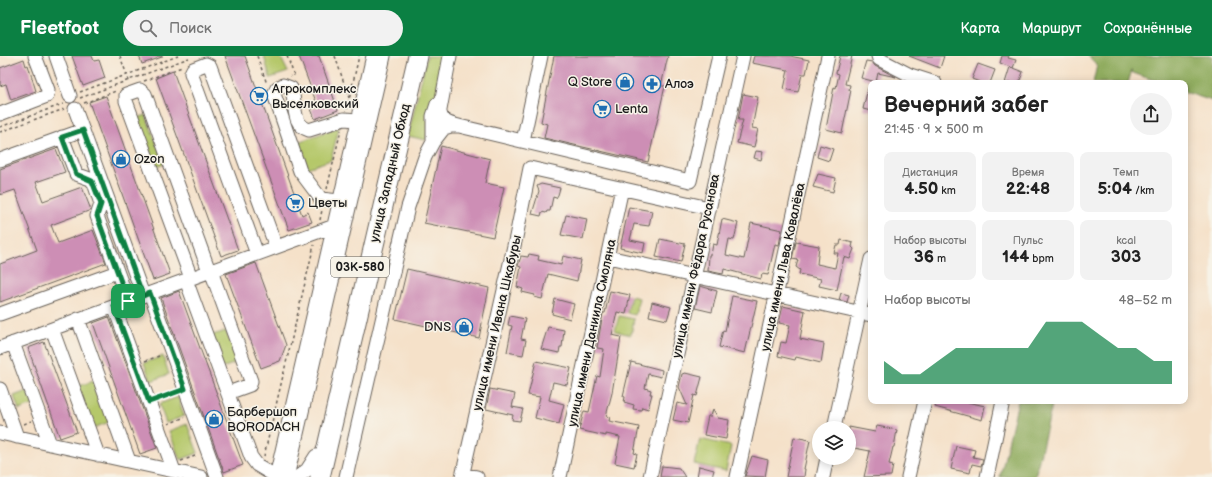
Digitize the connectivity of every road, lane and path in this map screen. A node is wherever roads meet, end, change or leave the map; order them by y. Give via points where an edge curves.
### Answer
1 (35, 56) edge
2 (56, 56) edge
3 (120, 56) edge
4 (178, 56) edge
5 (195, 56) edge
6 (257, 56) edge
7 (287, 56) edge
8 (335, 56) edge
9 (359, 56) edge
10 (373, 56) edge
11 (384, 56) edge
12 (409, 56) edge
13 (418, 56) edge
14 (450, 56) edge
15 (542, 56) edge
16 (719, 56) edge
17 (743, 56) edge
18 (828, 56) edge
19 (878, 56) edge
20 (126, 75) junction
21 (288, 76) dead end
22 (910, 79) edge
23 (273, 82) dead end
24 (131, 86) junction
25 (442, 94) junction
26 (349, 98) junction
27 (71, 103) junction
28 (0, 114) edge
29 (344, 119) junction
30 (358, 120) junction
31 (459, 126) junction
32 (0, 127) edge
33 (83, 130) junction
34 (0, 132) edge
35 (62, 137) junction
36 (523, 141) junction
37 (433, 142) junction
38 (0, 160) edge
39 (622, 188) junction
40 (324, 200) junction
41 (339, 201) junction
42 (709, 208) junction
43 (334, 226) junction
44 (317, 232) junction
45 (276, 247) junction
46 (257, 254) junction
47 (608, 257) junction
48 (210, 271) junction
49 (117, 272) junction
50 (695, 276) junction
51 (188, 279) junction
52 (868, 286) edge
53 (147, 294) junction
54 (777, 294) junction
55 (128, 301) junction
56 (114, 306) junction
57 (155, 306) junction
58 (0, 314) edge
59 (865, 314) edge
60 (78, 319) junction
61 (119, 319) junction
62 (52, 329) junction
63 (13, 343) junction
64 (0, 348) edge
65 (171, 351) junction
66 (136, 364) junction
67 (305, 377) junction
68 (0, 389) edge
69 (185, 389) junction
70 (228, 393) junction
71 (149, 402) junction
72 (924, 404) edge
73 (1002, 404) edge
74 (194, 414) junction
75 (41, 418) junction
76 (836, 421) edge
77 (158, 427) junction
78 (16, 432) junction
79 (0, 433) edge
80 (50, 444) junction
81 (208, 451) junction
82 (98, 454) junction
83 (264, 456) dead end
84 (316, 456) junction
85 (130, 461) junction
86 (826, 465) edge
87 (173, 468) junction
88 (462, 475) edge
89 (201, 477) edge
90 (217, 477) edge
91 (276, 477) edge
92 (288, 477) edge
93 (298, 477) edge
94 (311, 477) edge
95 (320, 477) edge
96 (346, 477) edge
97 (477, 477) edge
98 (560, 477) edge
99 (650, 477) edge
100 (737, 477) edge
101 (823, 477) edge
102 (908, 477) edge
103 (987, 477) edge

1 - 28 street via 48,90 47,96
2 - 27 street
3 - 20 path
4 - 20 path
5 - 24 path
6 - 23 path via 267,84
7 - 21 path via 294,75
8 - 26 path
9 - 26 path
10 - 30 street
11 - 67 street
12 - 84 highway, улица Западный Обход / 03К-580
13 - 95 highway, улица Западный Обход / 03К-580
14 - 25 street
15 - 36 street
16 - 36 street via 690,181
17 - 42 street, улица имени Фёдора Русанова
18 - 54 street, улица имени Льва Ковалёва
19 - 22 street
20 - 24 path
20 - 27 path
24 - 27 path
24 - 48 street via 145,94
24 - 51 street via 126,101
25 - 31 street via 439,115 443,120
25 - 37 street via 433,116
26 - 29 path
27 - 32 path
27 - 33 street
27 - 34 path
29 - 30 street
29 - 40 path
29 - 40 street via 314,129 305,128 294,110 291,88 282,86 277,88 274,94 300,171 318,196
30 - 41 street
31 - 36 street
31 - 37 street via 444,128
33 - 35 street
33 - 53 street
35 - 38 street
35 - 49 street via 76,174 94,183 101,204 97,216
37 - 96 street via 408,207
39 - 42 street
39 - 47 street, улица имени Даниила Смоляна
39 - 88 street, улица имени Ивана Шкабуры via 530,168
40 - 41 street
40 - 44 path
41 - 43 street
42 - 50 street, улица имени Фёдора Русанова
43 - 44 street
43 - 67 street
44 - 45 street
44 - 83 path
45 - 46 street
45 - 46 street via 210,66 206,64 192,69
46 - 48 street
47 - 50 street
47 - 98 street, улица имени Даниила Смоляна
48 - 51 street
48 - 70 street via 251,381 250,385
49 - 55 street
49 - 58 street
50 - 54 street
50 - 99 street, улица имени Фёдора Русанова
51 - 53 street
51 - 70 street
52 - 59 street
53 - 55 street
53 - 57 street
54 - 59 street
54 - 100 street, улица имени Льва Ковалёва
55 - 56 street
56 - 60 street
56 - 61 street
57 - 61 path
57 - 65 street
59 - 76 street
60 - 62 street
60 - 85 street
61 - 66 street
62 - 63 street
62 - 82 street
63 - 64 street
63 - 75 street
65 - 66 path
65 - 69 street
66 - 71 street
67 - 91 street
67 - 92 street
68 - 78 street
69 - 71 path
69 - 74 street
70 - 91 street via 253,462
71 - 77 street
72 - 102 street
73 - 103 street
74 - 77 path
74 - 81 street
75 - 78 path
75 - 80 street
77 - 87 street
78 - 79 street
78 - 80 street
80 - 82 street
81 - 87 path
81 - 90 street
82 - 85 street
84 - 93 street via 307,470
84 - 94 highway, улица Западный Обход / 03К-580
85 - 87 street
86 - 101 street
87 - 89 street
88 - 97 street

